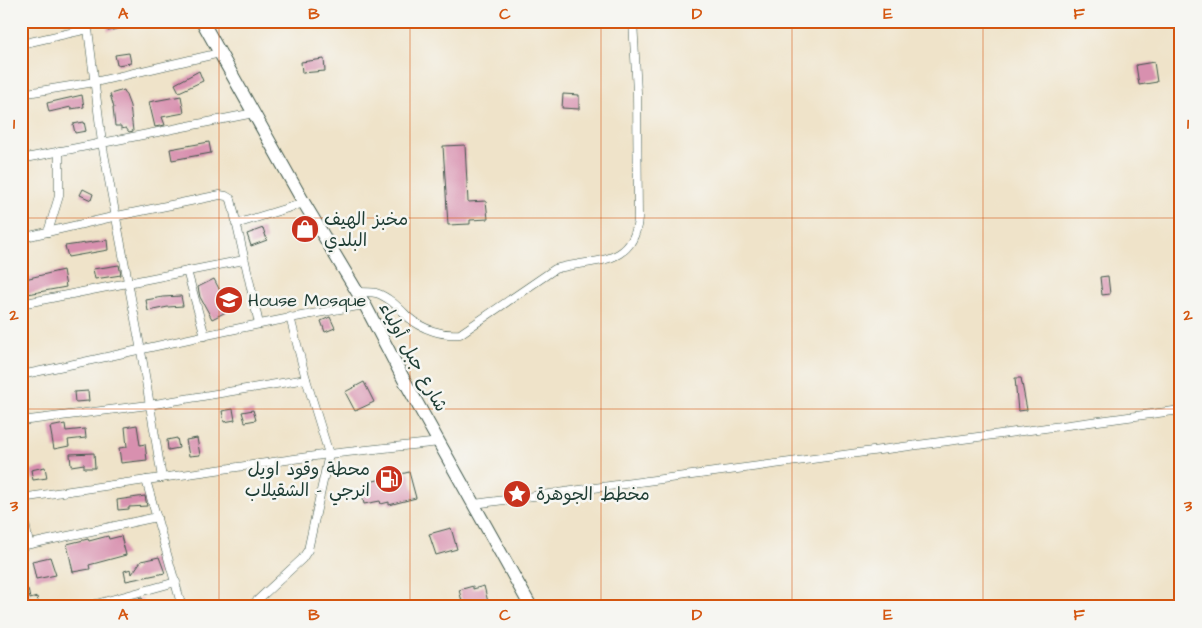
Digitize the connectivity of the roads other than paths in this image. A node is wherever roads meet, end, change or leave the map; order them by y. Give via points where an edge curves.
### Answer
1 (202, 21) edge
2 (633, 21) edge
3 (88, 25) edge
4 (21, 44) edge
5 (220, 53) junction
6 (95, 82) junction
7 (21, 94) edge
8 (254, 113) junction
9 (102, 143) junction
10 (59, 152) junction
11 (21, 159) edge
12 (304, 203) junction
13 (117, 216) junction
14 (236, 224) junction
15 (48, 232) junction
16 (21, 238) edge
17 (244, 260) junction
18 (187, 271) junction
19 (128, 282) junction
20 (357, 292) junction
21 (21, 304) edge
22 (365, 305) junction
23 (290, 317) junction
24 (259, 324) junction
25 (205, 336) junction
26 (141, 351) junction
27 (21, 375) edge
28 (306, 379) junction
29 (149, 405) junction
30 (1181, 410) edge
31 (21, 420) edge
32 (440, 442) junction
33 (329, 454) junction
34 (162, 478) junction
35 (146, 480) junction
36 (21, 498) edge
37 (21, 502) edge
38 (474, 504) junction
39 (156, 516) junction
40 (25, 545) edge
41 (176, 582) junction
42 (116, 603) edge
43 (85, 607) edge
44 (182, 607) edge
45 (250, 607) edge
46 (531, 607) edge

1 - 5 highway, شارع جبل أولياء
2 - 20 street via 638,92 638,218 634,236 626,249 613,258 555,270 460,334 438,333 411,319 377,294
3 - 4 street
3 - 6 street
5 - 6 street
5 - 8 highway, شارع جبل أولياء
6 - 7 street
6 - 9 street
8 - 9 street
8 - 12 highway, شارع جبل أولياء
9 - 10 street
9 - 13 street
10 - 11 street
10 - 15 street via 59,196
12 - 14 street
12 - 20 highway, شارع جبل أولياء
13 - 14 street via 220,195 231,200
13 - 15 street
13 - 19 street
14 - 17 street
15 - 16 street
17 - 18 street
17 - 24 street
18 - 19 street
18 - 25 street
19 - 21 street
19 - 26 street
20 - 22 highway, شارع جبل أولياء
22 - 23 street
22 - 32 highway, شارع جبل أولياء
23 - 24 street
23 - 28 street
24 - 25 street
25 - 26 street
26 - 27 street
26 - 29 street
28 - 29 street
28 - 33 street
29 - 31 street
29 - 34 street
30 - 38 street
32 - 33 street
32 - 38 highway, شارع جبل أولياء
33 - 34 street
33 - 45 street via 308,550
34 - 35 street
35 - 36 street
35 - 39 street
37 - 40 street
38 - 46 highway, شارع جبل أولياء
39 - 40 street
39 - 41 street
41 - 42 street
41 - 44 street
42 - 43 street

